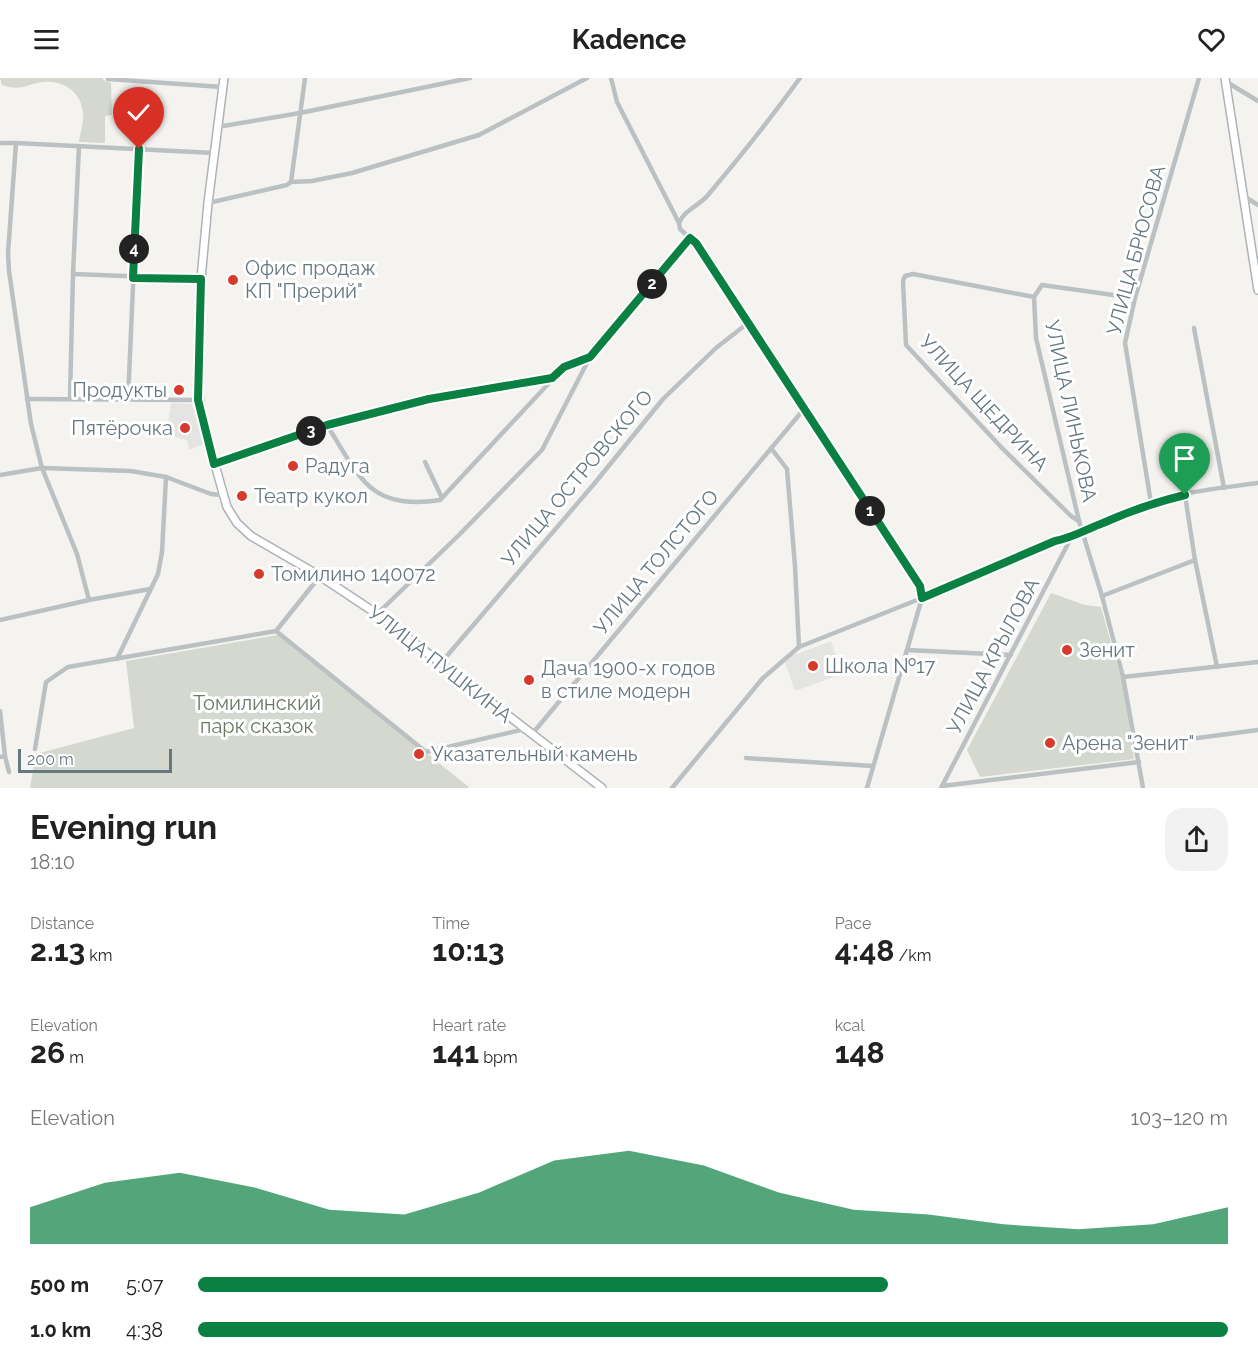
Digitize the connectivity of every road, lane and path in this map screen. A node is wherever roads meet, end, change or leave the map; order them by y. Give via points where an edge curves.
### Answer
1 (224, 78) edge
2 (305, 78) edge
3 (470, 78) edge
4 (587, 78) edge
5 (612, 78) edge
6 (800, 78) edge
7 (1199, 78) edge
8 (108, 79) edge
9 (1225, 79) edge
10 (222, 87) junction
11 (1258, 101) edge
12 (300, 113) junction
13 (217, 127) junction
14 (0, 143) edge
15 (16, 143) junction
16 (79, 146) junction
17 (139, 149) junction
18 (214, 153) junction
19 (291, 182) junction
20 (1245, 197) junction
21 (208, 202) junction
22 (1258, 205) edge
23 (679, 223) junction
24 (692, 240) junction
25 (73, 274) junction
26 (133, 278) junction
27 (201, 279) junction
28 (1258, 290) edge
29 (1034, 297) junction
30 (1135, 298) junction
31 (748, 323) junction
32 (1194, 328) dead end
33 (590, 357) junction
34 (552, 378) junction
35 (70, 398) junction
36 (27, 399) junction
37 (128, 400) junction
38 (198, 400) junction
39 (804, 409) junction
40 (327, 425) junction
41 (771, 448) junction
42 (425, 462) dead end
43 (214, 464) junction
44 (42, 468) junction
45 (0, 475) edge
46 (166, 477) junction
47 (1258, 483) edge
48 (1224, 488) junction
49 (1185, 495) junction
50 (223, 497) junction
51 (442, 498) junction
52 (1151, 503) junction
53 (1079, 521) junction
54 (1082, 531) junction
55 (1071, 538) junction
56 (1195, 560) junction
57 (320, 576) junction
58 (150, 589) junction
59 (1102, 596) junction
60 (922, 598) junction
61 (89, 600) junction
62 (377, 614) junction
63 (0, 620) edge
64 (276, 632) junction
65 (799, 646) junction
66 (907, 650) junction
67 (1011, 655) junction
68 (117, 659) junction
69 (1258, 662) edge
70 (440, 664) junction
71 (1217, 667) junction
72 (1123, 677) junction
73 (0, 711) edge
74 (525, 729) junction
75 (1258, 730) edge
76 (532, 734) junction
77 (1137, 746) junction
78 (35, 749) dead end
79 (2, 756) edge
80 (746, 758) dead end
81 (1139, 762) junction
82 (873, 765) junction
83 (9, 772) dead end
84 (941, 787) edge
85 (602, 788) edge
86 (672, 788) edge
87 (867, 788) edge
88 (1143, 788) edge

1 - 10 main road, УЛИЦА ПУШКИНА
2 - 12 street
3 - 12 street
4 - 19 street via 479,135 351,173
5 - 23 street via 617,102
6 - 23 street via 712,190
7 - 30 street, УЛИЦА БРЮСОВА
8 - 10 street
9 - 11 street
9 - 20 main road
10 - 13 main road, УЛИЦА ПУШКИНА
12 - 13 street
12 - 19 street
13 - 18 main road, УЛИЦА ПУШКИНА
14 - 15 street
15 - 16 street
15 - 36 street via 8,253
16 - 17 street
16 - 25 street
17 - 18 street
17 - 26 street
18 - 21 main road, УЛИЦА ПУШКИНА
19 - 21 street
20 - 22 street
20 - 28 main road
21 - 27 main road, УЛИЦА ПУШКИНА
23 - 24 street
24 - 31 street
24 - 33 street
25 - 26 street
25 - 35 street
26 - 27 street
26 - 37 street
27 - 38 main road, УЛИЦА ПУШКИНА
29 - 30 street, УЛИЦА ЛИНЬКОВА via 1041,285
29 - 53 street, УЛИЦА ЛИНЬКОВА via 1036,338
29 - 53 street, УЛИЦА ЩЕДРИНА via 913,274 905,276 906,345 1002,448
30 - 52 street, УЛИЦА БРЮСОВА via 1125,343
31 - 39 street
31 - 70 street, УЛИЦА ОСТРОВСКОГО via 663,399
32 - 48 street
33 - 34 street via 564,367
33 - 62 street via 542,450
34 - 40 street via 429,399
34 - 51 street
35 - 36 street
35 - 37 street
36 - 44 street
37 - 38 street
38 - 43 main road, УЛИЦА ПУШКИНА
39 - 41 street, УЛИЦА ТОЛСТОГО
39 - 60 street via 920,586
40 - 43 street
40 - 51 street via 372,490 391,500 419,503
41 - 65 street via 786,470
41 - 76 street, УЛИЦА ТОЛСТОГО
42 - 51 street
43 - 50 main road, УЛИЦА ПУШКИНА
44 - 45 street
44 - 46 street via 130,471
44 - 61 street via 77,554
46 - 50 street
46 - 58 street via 159,574
47 - 48 street
48 - 49 street
49 - 52 street
49 - 56 street
50 - 57 main road, УЛИЦА ПУШКИНА via 243,530
52 - 54 street
53 - 54 street, УЛИЦА ЛИНЬКОВА
54 - 55 street
54 - 59 street, УЛИЦА ЛИНЬКОВА
55 - 60 street via 1055,541
55 - 67 street, УЛИЦА КРЫЛОВА
56 - 59 street
56 - 71 street
57 - 62 main road, УЛИЦА ПУШКИНА
57 - 64 street
58 - 61 street
58 - 68 street
59 - 72 street, УЛИЦА ЛИНЬКОВА
60 - 65 street
60 - 66 street
61 - 63 street
62 - 70 main road, УЛИЦА ПУШКИНА
64 - 68 street
64 - 74 street via 426,752
65 - 86 street via 763,678
66 - 67 street
66 - 82 street
67 - 84 street, УЛИЦА КРЫЛОВА
68 - 78 street via 68,667 46,682
69 - 71 street
70 - 74 main road, УЛИЦА ПУШКИНА
71 - 72 street
72 - 77 street, УЛИЦА ЛИНЬКОВА
73 - 79 street
74 - 76 main road, УЛИЦА ПУШКИНА
75 - 77 street
76 - 85 main road, УЛИЦА ПУШКИНА
77 - 81 street, УЛИЦА ЛИНЬКОВА
79 - 83 street
80 - 82 street
81 - 84 street
81 - 88 street, УЛИЦА ЛИНЬКОВА
82 - 87 street

